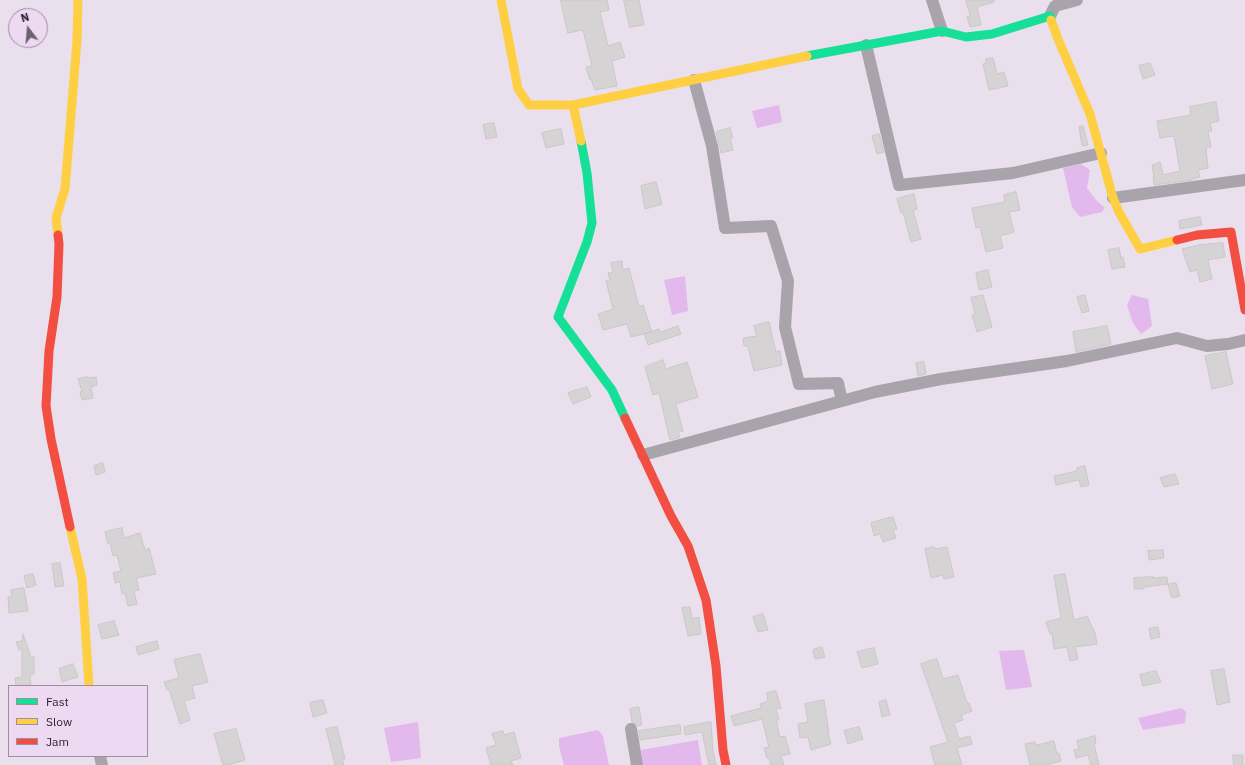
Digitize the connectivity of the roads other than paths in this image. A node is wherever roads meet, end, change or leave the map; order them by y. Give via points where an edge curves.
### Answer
1 (78, 0) edge
2 (501, 0) edge
3 (932, 0) edge
4 (1077, 0) edge
5 (1050, 16) junction
6 (942, 31) junction
7 (866, 45) junction
8 (694, 80) junction
9 (573, 105) junction
10 (1101, 153) junction
11 (1245, 180) edge
12 (1113, 198) junction
13 (1245, 310) edge
14 (1245, 340) edge
15 (842, 401) junction
16 (643, 455) junction
17 (89, 685) edge
18 (631, 729) dead end
19 (637, 765) edge
20 (726, 765) edge

1 - 17 street via 65,189 56,218 60,244 46,406 82,579
2 - 9 street via 518,89 529,105
3 - 6 street
4 - 5 street via 1055,6
5 - 6 street via 992,34 966,37
5 - 10 street via 1090,114
6 - 7 street
7 - 8 street
7 - 10 street via 899,185 1013,173
8 - 9 street
8 - 15 street via 712,146 724,228 771,226 788,281 785,327 799,384 838,383
9 - 16 street via 587,173 592,223 558,317 612,390
10 - 12 street
11 - 12 street
12 - 13 street via 1118,212 1140,249 1197,235 1230,232
14 - 15 street via 1207,346 1177,338 1067,361 941,379
15 - 16 street
16 - 20 street via 688,546 706,600
18 - 19 street

